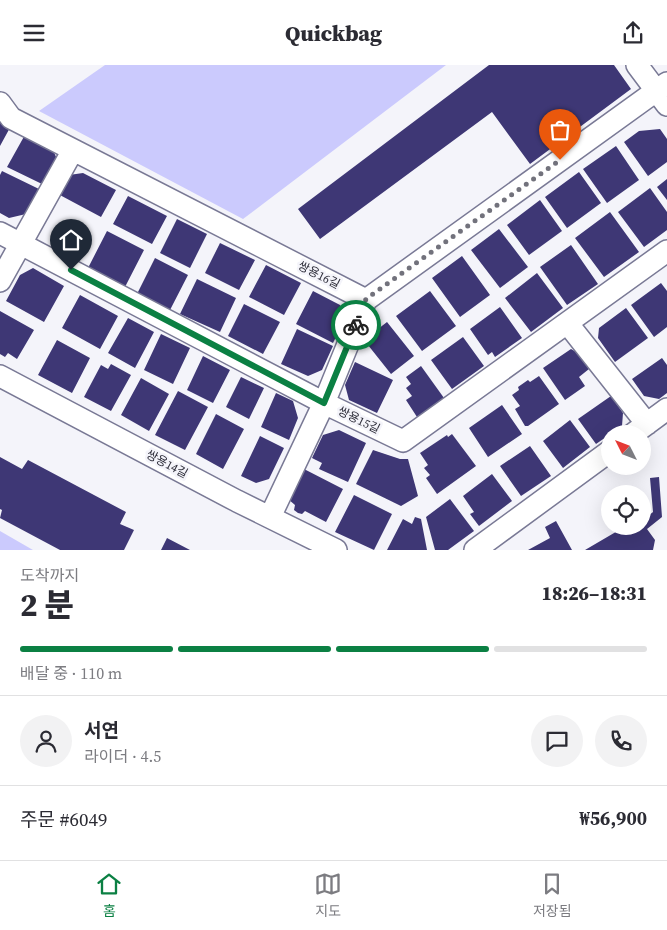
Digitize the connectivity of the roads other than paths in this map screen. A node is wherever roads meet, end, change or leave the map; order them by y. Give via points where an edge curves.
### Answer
1 (637, 65) edge
2 (664, 93) edge
3 (0, 103) edge
4 (73, 149) junction
5 (0, 233) edge
6 (21, 243) junction
7 (667, 251) edge
8 (0, 281) edge
9 (366, 299) junction
10 (568, 324) junction
11 (0, 376) edge
12 (324, 403) junction
13 (667, 409) edge
14 (637, 425) edge
15 (645, 425) edge
16 (601, 458) edge
17 (270, 517) junction
18 (336, 550) edge
19 (475, 550) edge

1 - 2 street
2 - 9 street
3 - 4 street, 쌍용16길 via 11,118
4 - 6 street
4 - 9 street, 쌍용16길
5 - 6 street, 쌍용15길
6 - 8 street
6 - 12 street, 쌍용15길
7 - 10 street, 쌍용15길
9 - 12 street
10 - 12 street, 쌍용15길 via 404,441
10 - 14 street
11 - 17 street, 쌍용14길
12 - 17 street
13 - 15 street
16 - 19 street
17 - 18 street, 쌍용14길

